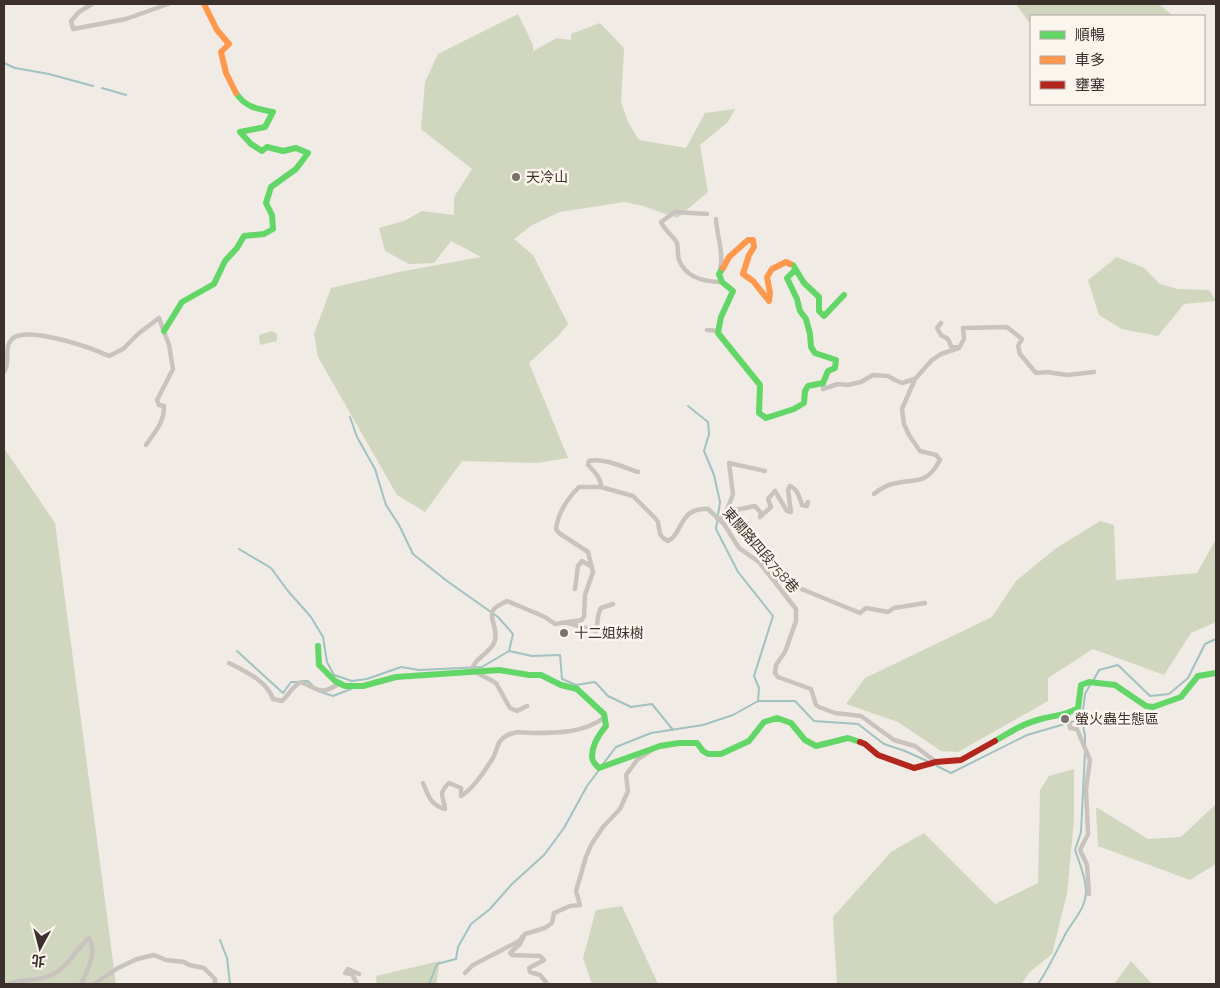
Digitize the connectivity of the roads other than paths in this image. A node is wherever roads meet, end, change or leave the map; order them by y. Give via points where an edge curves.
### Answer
1 (92, 4) edge
2 (168, 4) edge
3 (204, 4) edge
4 (707, 214) dead end
5 (716, 219) dead end
6 (795, 270) junction
7 (719, 274) junction
8 (722, 282) junction
9 (844, 295) dead end
10 (942, 323) dead end
11 (707, 330) dead end
12 (164, 331) junction
13 (718, 331) junction
14 (959, 348) junction
15 (4, 372) edge
16 (1094, 372) dead end
17 (915, 378) junction
18 (823, 383) junction
19 (146, 445) dead end
20 (765, 470) dead end
21 (638, 472) dead end
22 (601, 487) junction
23 (874, 494) dead end
24 (808, 502) dead end
25 (727, 510) junction
26 (717, 518) junction
27 (730, 522) dead end
28 (592, 566) junction
29 (768, 575) junction
30 (575, 589) dead end
31 (613, 604) dead end
32 (925, 604) dead end
33 (567, 622) junction
34 (318, 646) dead end
35 (229, 663) dead end
36 (475, 673) junction
37 (1216, 673) edge
38 (340, 683) junction
39 (527, 706) dead end
40 (1068, 714) junction
41 (605, 717) junction
42 (653, 749) junction
43 (936, 762) junction
44 (423, 783) dead end
45 (1089, 894) dead end
46 (525, 934) junction
47 (465, 973) dead end
48 (359, 974) dead end
49 (546, 982) dead end
50 (9, 984) edge
51 (81, 984) edge
52 (94, 984) edge
53 (215, 984) edge
54 (358, 984) edge

1 - 2 street via 71,21 73,28 126,19
3 - 12 street via 217,30 229,44 221,52 222,61 238,97 247,105 273,112 265,127 240,132 262,151 267,147 283,151 296,148 308,153 296,169 271,187 266,203 272,215 273,229 264,234 244,236 214,284 182,302
4 - 8 street via 675,212 661,222 676,242 680,261 692,275 707,282
5 - 7 street via 722,255
6 - 7 street via 794,265 786,262 772,269 767,277 769,301 753,280 743,274 755,244 748,240 729,257
6 - 9 street via 807,288 819,297 818,311 824,316
6 - 18 street via 787,278 806,319 811,347 815,353 836,360 835,368 828,371
7 - 8 street
8 - 13 street via 734,291 725,305
10 - 14 street via 937,328 941,336 948,339 951,346
11 - 13 street
12 - 15 street via 159,318 123,349 109,356 68,341 26,333 12,339 6,351 8,362
12 - 19 street via 173,369 157,400 164,406 163,418 156,434
13 - 18 street via 760,385 759,413 766,418 804,403 808,386
14 - 16 street via 964,339 963,328 1007,327 1022,339 1018,346 1020,354 1036,373 1067,375
14 - 17 street via 932,360
17 - 18 street via 902,383 882,374 873,375 861,382 823,389
17 - 23 street via 902,409 904,424 920,451 940,460 934,472 920,480 891,485
20 - 25 street via 729,463 733,494
21 - 22 street via 589,461 588,465 598,476
22 - 26 street, 東關路四段758巷 via 633,496 655,518 660,534 668,541 674,538 686,516 704,508
22 - 28 street, 東關路四段758巷 via 579,487 563,508 556,529 588,552
24 - 25 street via 807,506 802,505 790,486 791,512 787,511 775,491 768,499 771,507 760,517 761,513 755,506
25 - 26 street
26 - 27 street via 727,518
26 - 29 street, 東關路四段758巷 via 739,548 759,562
28 - 30 street via 582,561 578,566
28 - 33 street via 584,616 582,620
29 - 32 street via 860,613 866,608 888,612 894,608
29 - 43 street, 東關路四段758巷 via 796,609 796,621 785,652 776,665 778,677 811,689 819,707 835,713 861,716 894,740 914,746
31 - 33 street via 598,612 596,631
33 - 36 street via 555,624 508,601 492,612 496,638 493,646 473,665
34 - 38 street via 319,665
35 - 38 street via 251,674 273,699 282,701 294,685 301,682 328,691
36 - 38 street via 396,677 363,686
36 - 39 street via 496,683 510,708 517,711
36 - 41 street via 499,670 541,675 577,689
37 - 40 street via 1198,676 1181,697 1153,707 1146,706 1115,685 1092,682 1081,685 1078,708
40 - 43 street via 1021,726 961,760
40 - 45 street via 1070,728 1077,729 1090,760 1086,789 1088,834 1080,850 1088,865
41 - 42 street via 606,726 598,735 592,757 596,765 602,767
41 - 44 street via 595,725 576,730 558,733 516,731 505,736 470,791 461,796 460,788 449,783 442,790 445,809 428,799
42 - 43 street via 685,741 697,743 708,754 721,754 749,741 764,722 777,718 791,723 805,740 816,746 848,738 865,744 878,755 914,768
42 - 46 street via 636,760 626,775 628,791 620,809 591,845 576,891 580,904 554,913 552,923
46 - 47 street via 519,941 473,965
46 - 49 street via 520,944 510,952 512,955 540,956 544,960 529,968
48 - 54 street via 348,969 346,973 352,974
50 - 51 street via 52,975 89,938 91,961
52 - 53 street via 137,959 154,956 204,968 215,979

